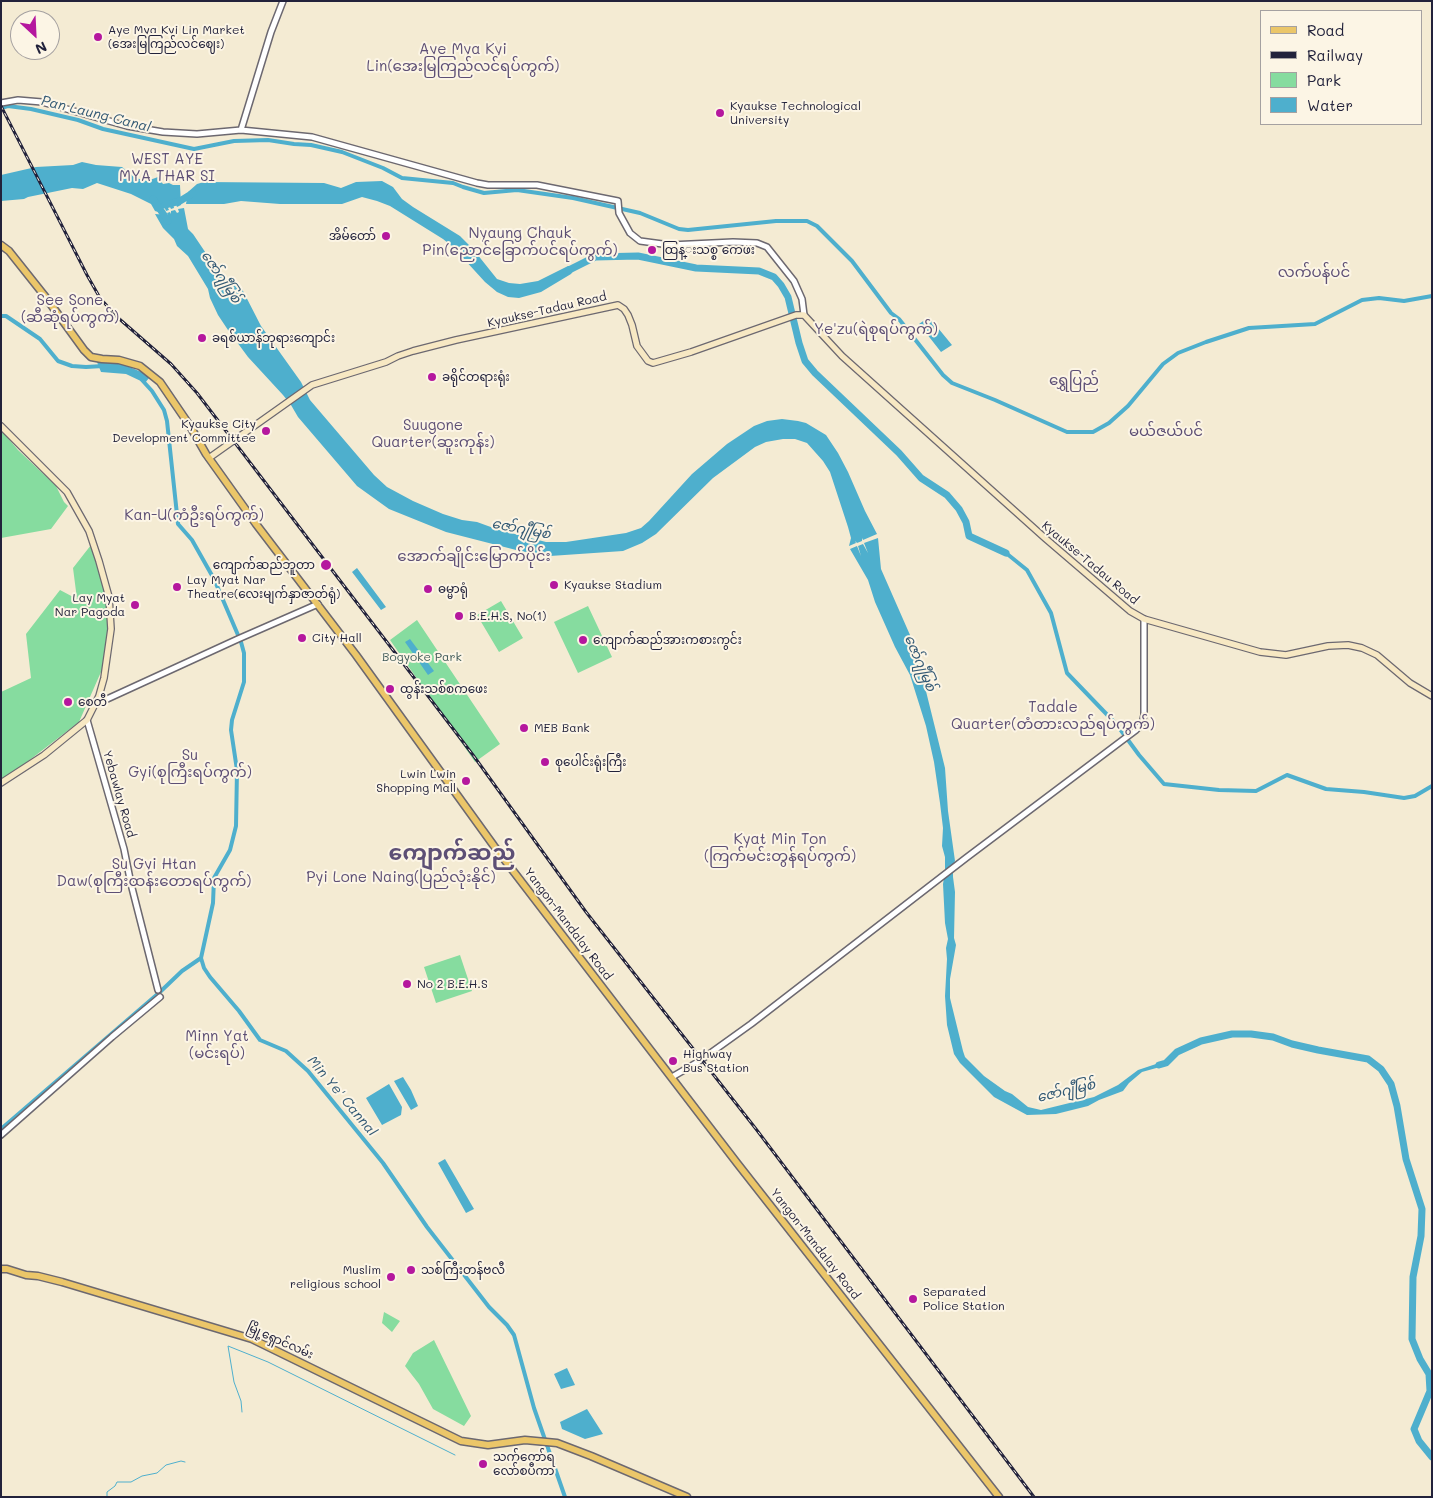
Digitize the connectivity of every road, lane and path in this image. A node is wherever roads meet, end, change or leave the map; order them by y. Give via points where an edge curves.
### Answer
1 (283, 1) edge
2 (1, 103) edge
3 (241, 130) junction
4 (1, 245) edge
5 (804, 315) junction
6 (1, 426) edge
7 (210, 458) junction
8 (318, 604) junction
9 (1144, 619) junction
10 (1432, 696) edge
11 (94, 705) junction
12 (87, 720) junction
13 (1, 783) edge
14 (158, 990) dead end
15 (160, 997) dead end
16 (672, 1077) junction
17 (1, 1135) edge
18 (1, 1269) edge
19 (687, 1497) edge
20 (999, 1497) edge

1 - 3 street
2 - 3 street via 18,100 42,102 127,126 163,132 197,134
3 - 5 street via 312,137 477,183 537,185 618,201 619,213 630,233 640,241 670,245 757,243 767,247 794,281 802,299
4 - 7 main road, Yangon-Mandalay Road via 44,295 84,350 91,356 140,366 160,382
5 - 7 main road, Kyaukse-Tadau Road via 653,363 637,346 632,325 624,309 618,305 413,351 309,387
5 - 9 main road, Kyaukse-Tadau Road via 842,356 1046,539 1123,606
6 - 11 main road via 67,492 89,531 100,561 109,597 111,629 104,678
7 - 8 main road, Yangon-Mandalay Road
8 - 11 street
8 - 16 main road, Yangon-Mandalay Road via 494,846
9 - 10 main road, Kyaukse-Tadau Road via 1260,652 1286,655 1328,646 1362,648
9 - 16 street via 1142,724 752,1024
11 - 12 main road
12 - 13 main road via 44,755
12 - 14 street, Yebawlay Road via 124,849
15 - 17 street
16 - 20 main road, Yangon-Mandalay Road
18 - 19 main road, မြို့ရှောင်လမ်း via 62,1282 252,1339 461,1441 488,1445 510,1441 556,1443

